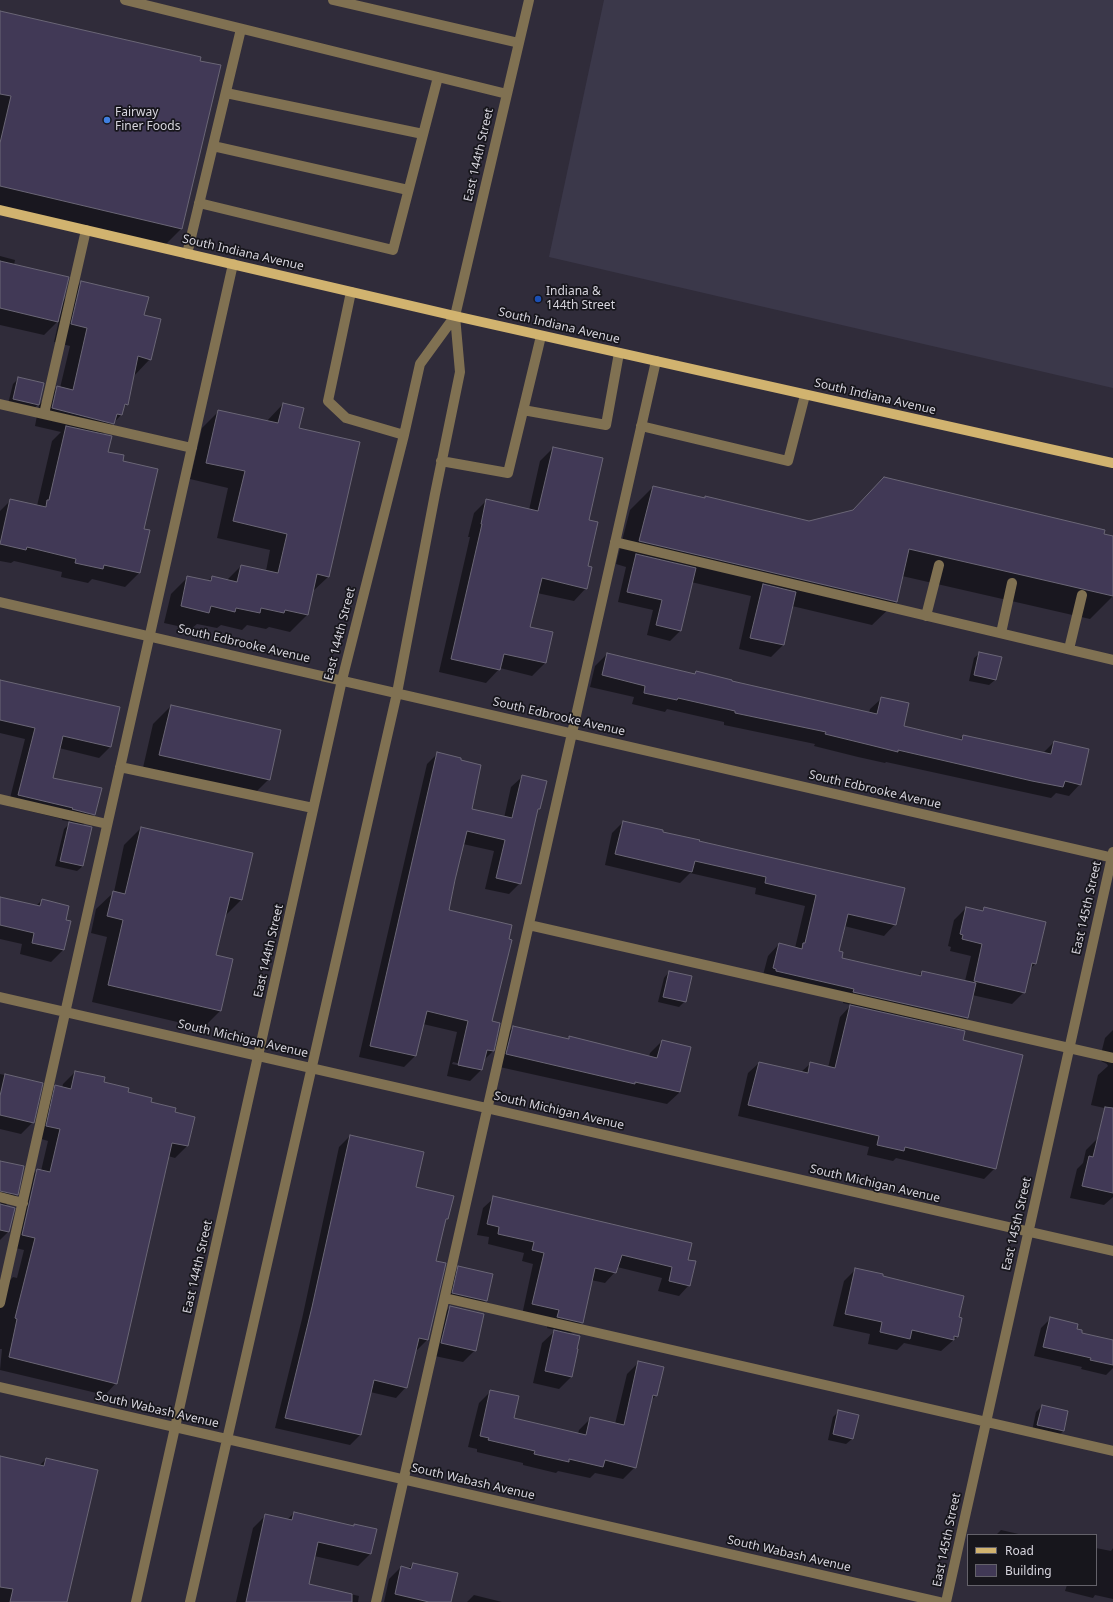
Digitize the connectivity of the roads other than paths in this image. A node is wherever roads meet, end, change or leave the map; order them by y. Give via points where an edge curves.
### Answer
1 (126, 0) edge
2 (333, 0) edge
3 (529, 0) edge
4 (241, 29) junction
5 (519, 43) junction
6 (438, 77) junction
7 (226, 93) junction
8 (507, 94) junction
9 (423, 134) junction
10 (213, 146) junction
11 (408, 190) junction
12 (199, 203) junction
13 (0, 210) edge
14 (86, 230) junction
15 (187, 254) junction
16 (233, 264) junction
17 (351, 292) junction
18 (455, 316) junction
19 (541, 336) junction
20 (619, 353) junction
21 (656, 361) junction
22 (806, 395) junction
23 (0, 404) edge
24 (523, 410) junction
25 (44, 414) junction
26 (641, 426) junction
27 (404, 435) junction
28 (192, 448) junction
29 (441, 461) junction
30 (1113, 464) edge
31 (615, 542) junction
32 (939, 565) dead end
33 (1012, 583) dead end
34 (1082, 595) dead end
35 (0, 602) edge
36 (926, 616) junction
37 (1001, 634) junction
38 (150, 636) junction
39 (1069, 650) junction
40 (1113, 660) edge
41 (342, 680) junction
42 (397, 693) junction
43 (572, 733) junction
44 (120, 767) junction
45 (0, 799) edge
46 (314, 808) junction
47 (108, 824) junction
48 (1113, 856) edge
49 (529, 925) junction
50 (0, 997) edge
51 (65, 1012) junction
52 (1070, 1048) junction
53 (258, 1056) junction
54 (1113, 1058) edge
55 (312, 1068) junction
56 (488, 1108) junction
57 (0, 1198) edge
58 (23, 1203) junction
59 (1028, 1232) junction
60 (1113, 1251) edge
61 (445, 1298) junction
62 (0, 1303) edge
63 (0, 1388) edge
64 (986, 1422) junction
65 (175, 1428) junction
66 (227, 1439) junction
67 (1113, 1451) edge
68 (404, 1480) junction
69 (136, 1602) edge
70 (190, 1602) edge
71 (376, 1602) edge
72 (940, 1602) edge
73 (946, 1602) edge

1 - 4 street
2 - 5 street
3 - 5 street, East 144th Street
4 - 6 street
4 - 7 street
5 - 8 street, East 144th Street
6 - 8 street
6 - 9 street
7 - 9 street
7 - 10 street
8 - 18 street, East 144th Street
9 - 11 street
10 - 11 street
10 - 12 street
11 - 12 street via 393,250
12 - 15 street
13 - 14 main road, South Indiana Avenue
14 - 15 main road, South Indiana Avenue
14 - 25 street
15 - 16 main road, South Indiana Avenue
16 - 17 main road, South Indiana Avenue
16 - 28 street
17 - 18 main road, South Indiana Avenue
17 - 27 street via 328,401 346,418
18 - 19 main road, South Indiana Avenue
18 - 27 street, East 144th Street via 420,364
18 - 29 street, East 144th Street via 460,372
19 - 20 main road, South Indiana Avenue
19 - 24 street
20 - 21 main road, South Indiana Avenue
20 - 24 street via 606,425
21 - 22 main road, South Indiana Avenue
21 - 26 street
22 - 26 street via 788,461
22 - 30 main road, South Indiana Avenue
23 - 25 street
24 - 29 street via 508,472
25 - 28 street
26 - 31 street
27 - 41 street, East 144th Street
28 - 38 street
29 - 42 street, East 144th Street
31 - 36 street
31 - 43 street
32 - 36 street
33 - 37 street
34 - 39 street
35 - 38 street, South Edbrooke Avenue
36 - 37 street
37 - 39 street
38 - 41 street, South Edbrooke Avenue
38 - 44 street
39 - 40 street
41 - 42 street, South Edbrooke Avenue
41 - 46 street, East 144th Street
42 - 43 street, South Edbrooke Avenue
42 - 55 street, East 144th Street
43 - 48 street, South Edbrooke Avenue
43 - 49 street
44 - 46 street
44 - 47 street
45 - 47 street
46 - 53 street, East 144th Street
47 - 51 street
48 - 52 street, East 145th Street
49 - 52 street
49 - 56 street
50 - 51 street, South Michigan Avenue
51 - 53 street, South Michigan Avenue
51 - 58 street
52 - 54 street
52 - 59 street, East 145th Street
53 - 55 street, South Michigan Avenue
53 - 65 street, East 144th Street
55 - 56 street, South Michigan Avenue
55 - 66 street, East 144th Street
56 - 59 street, South Michigan Avenue
56 - 61 street
57 - 58 street
58 - 62 street
59 - 60 street, South Michigan Avenue
59 - 64 street, East 145th Street
61 - 64 street
61 - 68 street
63 - 65 street, South Wabash Avenue
64 - 67 street
64 - 73 street, East 145th Street
65 - 66 street, South Wabash Avenue
65 - 69 street, East 144th Street
66 - 68 street, South Wabash Avenue
66 - 70 street, East 144th Street
68 - 71 street
68 - 72 street, South Wabash Avenue

